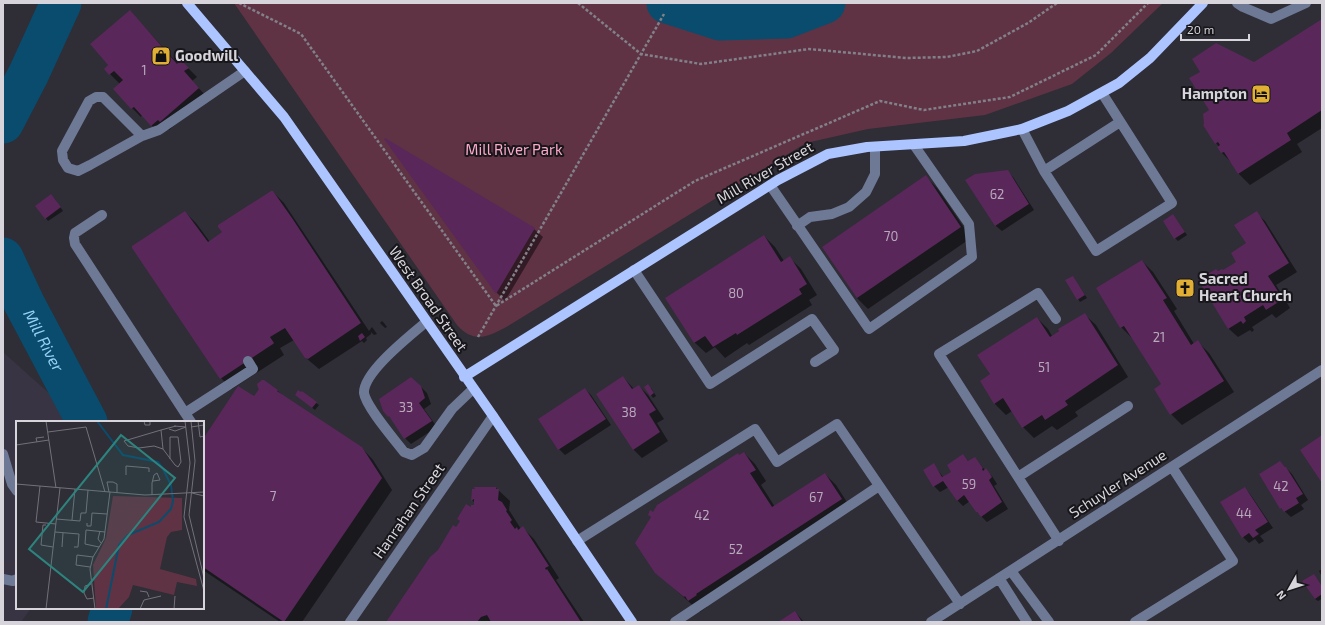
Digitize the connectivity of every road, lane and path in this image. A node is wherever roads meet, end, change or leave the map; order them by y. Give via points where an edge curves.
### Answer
1 (187, 3) edge
2 (239, 3) edge
3 (578, 3) edge
4 (1057, 3) edge
5 (1148, 3) edge
6 (1203, 3) edge
7 (1237, 3) edge
8 (1306, 3) edge
9 (664, 14) dead end
10 (641, 54) junction
11 (245, 71) junction
12 (1102, 93) junction
13 (1120, 122) junction
14 (1022, 129) junction
15 (142, 136) junction
16 (914, 145) junction
17 (875, 147) junction
18 (1044, 171) junction
19 (770, 185) junction
20 (102, 214) dead end
21 (797, 226) junction
22 (634, 270) junction
23 (496, 306) junction
24 (1056, 319) dead end
25 (426, 322) junction
26 (478, 337) dead end
27 (248, 361) dead end
28 (814, 362) dead end
29 (1322, 370) edge
30 (464, 377) junction
31 (473, 389) junction
32 (1128, 406) dead end
33 (492, 416) junction
34 (188, 418) edge
35 (3, 454) edge
36 (1172, 466) junction
37 (1018, 477) junction
38 (879, 486) junction
39 (16, 489) edge
40 (577, 541) junction
41 (1059, 541) junction
42 (1012, 571) junction
43 (999, 578) junction
44 (3, 579) edge
45 (16, 580) edge
46 (960, 604) junction
47 (350, 622) edge
48 (632, 622) edge
49 (675, 622) edge
50 (931, 622) edge
51 (1027, 622) edge
52 (1049, 622) edge
53 (1135, 622) edge

1 - 11 main road, West Broad Street
2 - 23 path via 301,34
3 - 10 path
4 - 10 path via 1028,23 977,51 947,57 906,58 809,49 701,64
5 - 23 path via 1096,55 1010,97 924,110 880,101 695,181
6 - 12 main road, Mill River Street via 1150,58
7 - 8 street via 1271,19
9 - 10 path
10 - 23 path
11 - 15 street via 159,130
11 - 25 main road, West Broad Street via 284,117
12 - 13 street
12 - 14 main road, Mill River Street via 1068,111
13 - 18 street
13 - 18 street via 1172,203 1096,251
14 - 16 main road, Mill River Street via 964,141
14 - 18 street
15 - 15 street via 103,97 96,97 89,101 62,151 63,160 68,168 78,171
16 - 17 main road, Mill River Street
16 - 21 street via 969,224 972,257 868,329
17 - 19 main road, Mill River Street via 828,154
17 - 21 street via 875,174 866,192 849,207 832,214 810,217
19 - 21 street
19 - 22 main road, Mill River Street
20 - 34 street via 76,233 75,244
22 - 28 street via 710,384 812,319 834,350
22 - 30 main road, Mill River Street
23 - 26 path
24 - 37 street via 1038,293 939,354
25 - 30 main road, West Broad Street
25 - 31 street via 390,353 368,379 364,393 373,413 404,452 412,455 424,448 452,409
27 - 34 street via 254,369
29 - 36 street, Schuyler Avenue
30 - 31 main road, West Broad Street
31 - 33 main road, West Broad Street
32 - 37 street
33 - 40 main road, West Broad Street
33 - 47 street, Hanrahan Street
35 - 39 street via 12,484
36 - 41 street, Schuyler Avenue
36 - 53 street via 1233,561
37 - 41 street
38 - 40 street via 837,424 777,462 754,429
38 - 46 street
38 - 49 street
40 - 48 main road, West Broad Street
41 - 42 street, Schuyler Avenue
42 - 43 street, Schuyler Avenue
42 - 52 street
43 - 46 street, Schuyler Avenue
43 - 51 street
44 - 45 street
46 - 50 street, Schuyler Avenue

